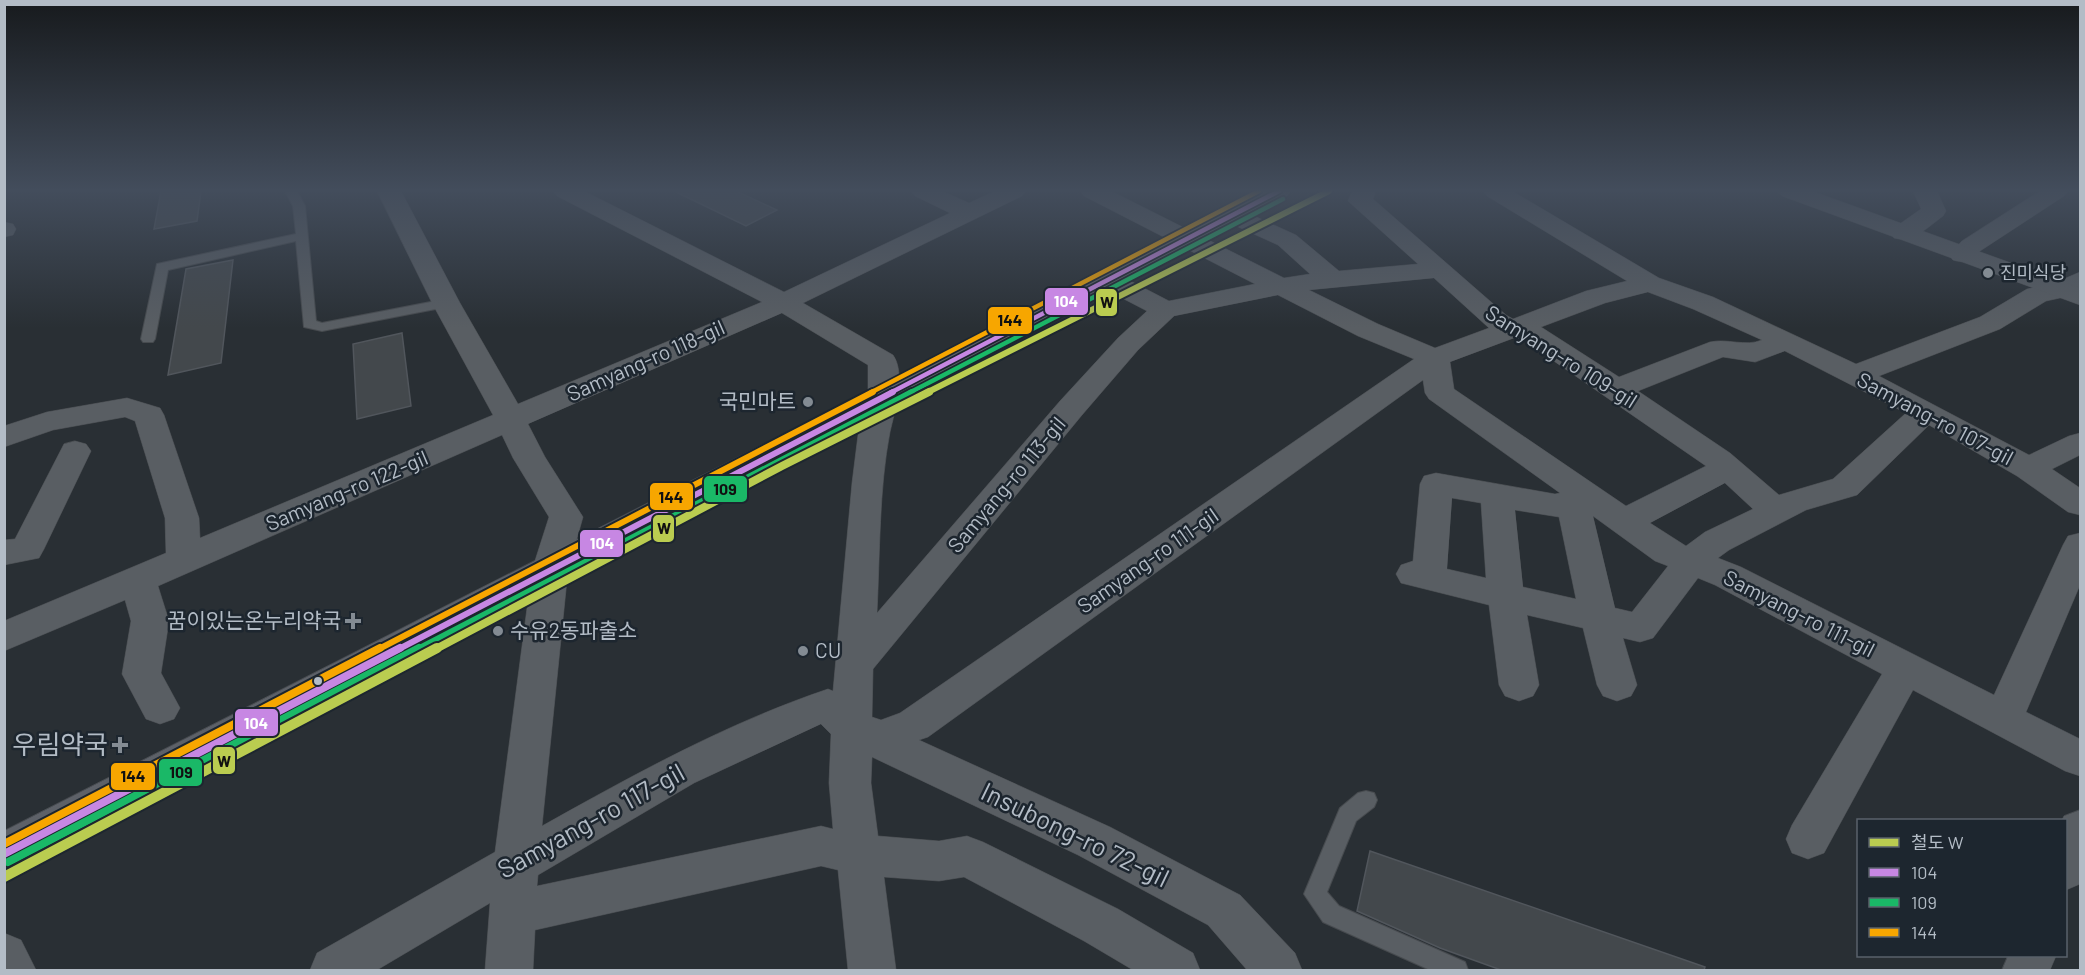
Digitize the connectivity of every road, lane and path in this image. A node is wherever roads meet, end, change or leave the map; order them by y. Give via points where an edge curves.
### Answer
1 (300, 236) edge
2 (302, 236) edge
3 (412, 236) edge
4 (653, 236) edge
5 (921, 236) edge
6 (1182, 236) edge
7 (1192, 236) edge
8 (1279, 236) edge
9 (1401, 236) edge
10 (1571, 236) edge
11 (1912, 236) edge
12 (1986, 236) edge
13 (1187, 239) junction
14 (1962, 255) junction
15 (1440, 270) junction
16 (1332, 279) junction
17 (1108, 280) junction
18 (1650, 284) junction
19 (1282, 287) junction
20 (2074, 289) edge
21 (446, 303) junction
22 (782, 303) junction
23 (1165, 309) junction
24 (1513, 329) junction
25 (148, 339) dead end
26 (1786, 341) junction
27 (1435, 358) junction
28 (1852, 376) junction
29 (1616, 389) junction
30 (883, 397) junction
31 (1926, 411) junction
32 (511, 420) junction
33 (4, 437) edge
34 (2080, 443) edge
35 (75, 451) dead end
36 (1728, 468) junction
37 (2028, 468) junction
38 (1497, 495) junction
39 (1579, 498) junction
40 (2080, 504) edge
41 (1776, 511) junction
42 (1623, 522) junction
43 (2080, 545) edge
44 (4, 553) edge
45 (1692, 560) junction
46 (183, 561) junction
47 (550, 570) junction
48 (138, 581) junction
49 (1506, 597) junction
50 (1599, 618) junction
51 (4, 638) edge
52 (854, 665) junction
53 (1905, 669) junction
54 (1519, 685) dead end
55 (1617, 685) dead end
56 (160, 708) dead end
57 (2003, 719) junction
58 (851, 728) junction
59 (2080, 759) edge
60 (1366, 800) dead end
61 (2080, 830) edge
62 (1808, 838) dead end
63 (4, 854) edge
64 (858, 855) junction
65 (516, 863) junction
66 (2067, 866) edge
67 (513, 914) junction
68 (4, 956) edge
69 (12, 970) edge
70 (334, 970) edge
71 (509, 970) edge
72 (872, 970) edge
73 (1176, 970) edge
74 (1278, 970) edge
75 (1456, 970) edge

1 - 25 lane via 162,267
2 - 21 lane via 309,324 322,327
3 - 21 street
4 - 22 street
5 - 22 street, Samyang-ro 118-gil
6 - 13 street
7 - 13 main road
8 - 16 street
9 - 15 street, Samyang-ro 109-gil
10 - 18 street, Samyang-ro 107-gil
11 - 14 street
12 - 14 street
13 - 17 main road
13 - 19 street
14 - 20 street
15 - 16 street
15 - 24 street, Samyang-ro 109-gil via 1496,321
16 - 19 street
17 - 23 street
17 - 30 main road
18 - 24 street via 1596,297
18 - 26 street, Samyang-ro 107-gil
19 - 23 street
19 - 27 street
20 - 28 street via 2037,295 1990,322
21 - 32 street
22 - 30 street via 883,361
22 - 32 street, Samyang-ro 118-gil
23 - 52 street, Samyang-ro 113-gil via 1071,408
24 - 27 street
24 - 29 street, Samyang-ro 109-gil via 1531,333
26 - 28 street, Samyang-ro 107-gil
26 - 29 street via 1755,353 1720,348
27 - 39 street, Samyang-ro 111-gil via 1440,393
27 - 58 street, Samyang-ro 111-gil via 914,725 881,737
28 - 31 street, Samyang-ro 107-gil
29 - 36 street, Samyang-ro 109-gil
30 - 47 main road
30 - 52 street via 868,483
31 - 37 street, Samyang-ro 107-gil
31 - 41 street, Samyang-ro 111-gil via 1845,487
32 - 46 street, Samyang-ro 122-gil
32 - 47 street via 529,458 566,517
33 - 46 street via 47,422 127,407 149,415 182,518
34 - 37 street
35 - 44 street via 27,549
36 - 41 street, Samyang-ro 109-gil
36 - 42 street
37 - 40 street, Samyang-ro 107-gil
38 - 39 street via 1556,506
38 - 49 street
38 - 49 street via 1436,484 1421,576
39 - 42 street, Samyang-ro 111-gil
39 - 50 street
41 - 45 street, Samyang-ro 111-gil via 1717,541
42 - 45 street, Samyang-ro 111-gil via 1667,552
43 - 57 street
45 - 50 street via 1640,628
45 - 53 street, Samyang-ro 111-gil
46 - 48 street, Samyang-ro 122-gil
47 - 63 main road
47 - 65 street
48 - 51 street, Samyang-ro 122-gil
48 - 56 street via 150,621 141,674
49 - 50 street
49 - 54 street
50 - 55 street
52 - 58 street
53 - 57 street, Samyang-ro 111-gil
53 - 62 street
57 - 59 street, Samyang-ro 111-gil
58 - 64 street via 850,783
58 - 65 street, Samyang-ro 117-gil via 828,705 798,716 679,770
58 - 74 street, Insubong-ro 72-gil via 1094,841 1224,910
60 - 75 lane via 1348,815 1315,894 1331,914
61 - 66 street
64 - 67 street, Samyang-ro 117-gil via 821,846
64 - 72 street
64 - 73 street via 939,861 967,856 1101,925
65 - 67 street
65 - 70 street, Samyang-ro 117-gil
67 - 71 street
68 - 69 street

